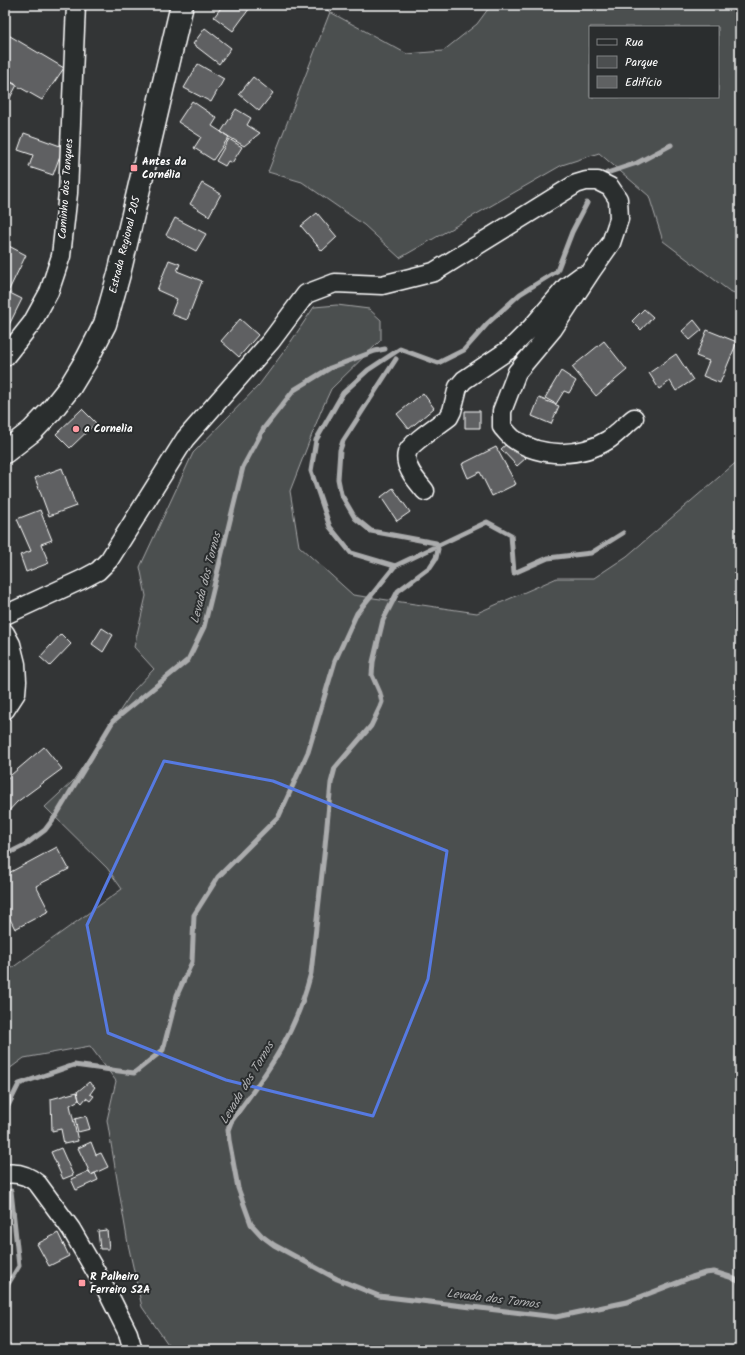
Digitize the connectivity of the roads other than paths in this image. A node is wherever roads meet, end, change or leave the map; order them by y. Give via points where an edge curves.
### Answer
1 (76, 5) edge
2 (182, 5) edge
3 (592, 270) junction
4 (5, 357) edge
5 (634, 418) dead end
6 (5, 452) edge
7 (425, 492) dead end
8 (5, 615) edge
9 (5, 633) edge
10 (5, 710) edge
11 (5, 1174) edge
12 (133, 1350) edge

1 - 4 street, Caminho dos Tanques via 68,193 61,256 49,292 32,323
2 - 6 main road, Estrada Regional 205 via 105,324 70,387 32,431
3 - 5 street via 553,329 517,372 502,411 502,427 514,440 533,448 560,454 581,452 608,440
3 - 7 street via 566,287 510,349 464,380 458,387 449,417 412,445 407,452 408,466
3 - 8 street via 611,244 620,213 618,199 610,187 592,180 565,190 434,272 382,285 335,283 306,294 271,341 185,439 109,560 98,571 81,580
9 - 10 street via 16,664 16,693
11 - 12 street via 19,1174 33,1179 71,1229 107,1291 128,1333

